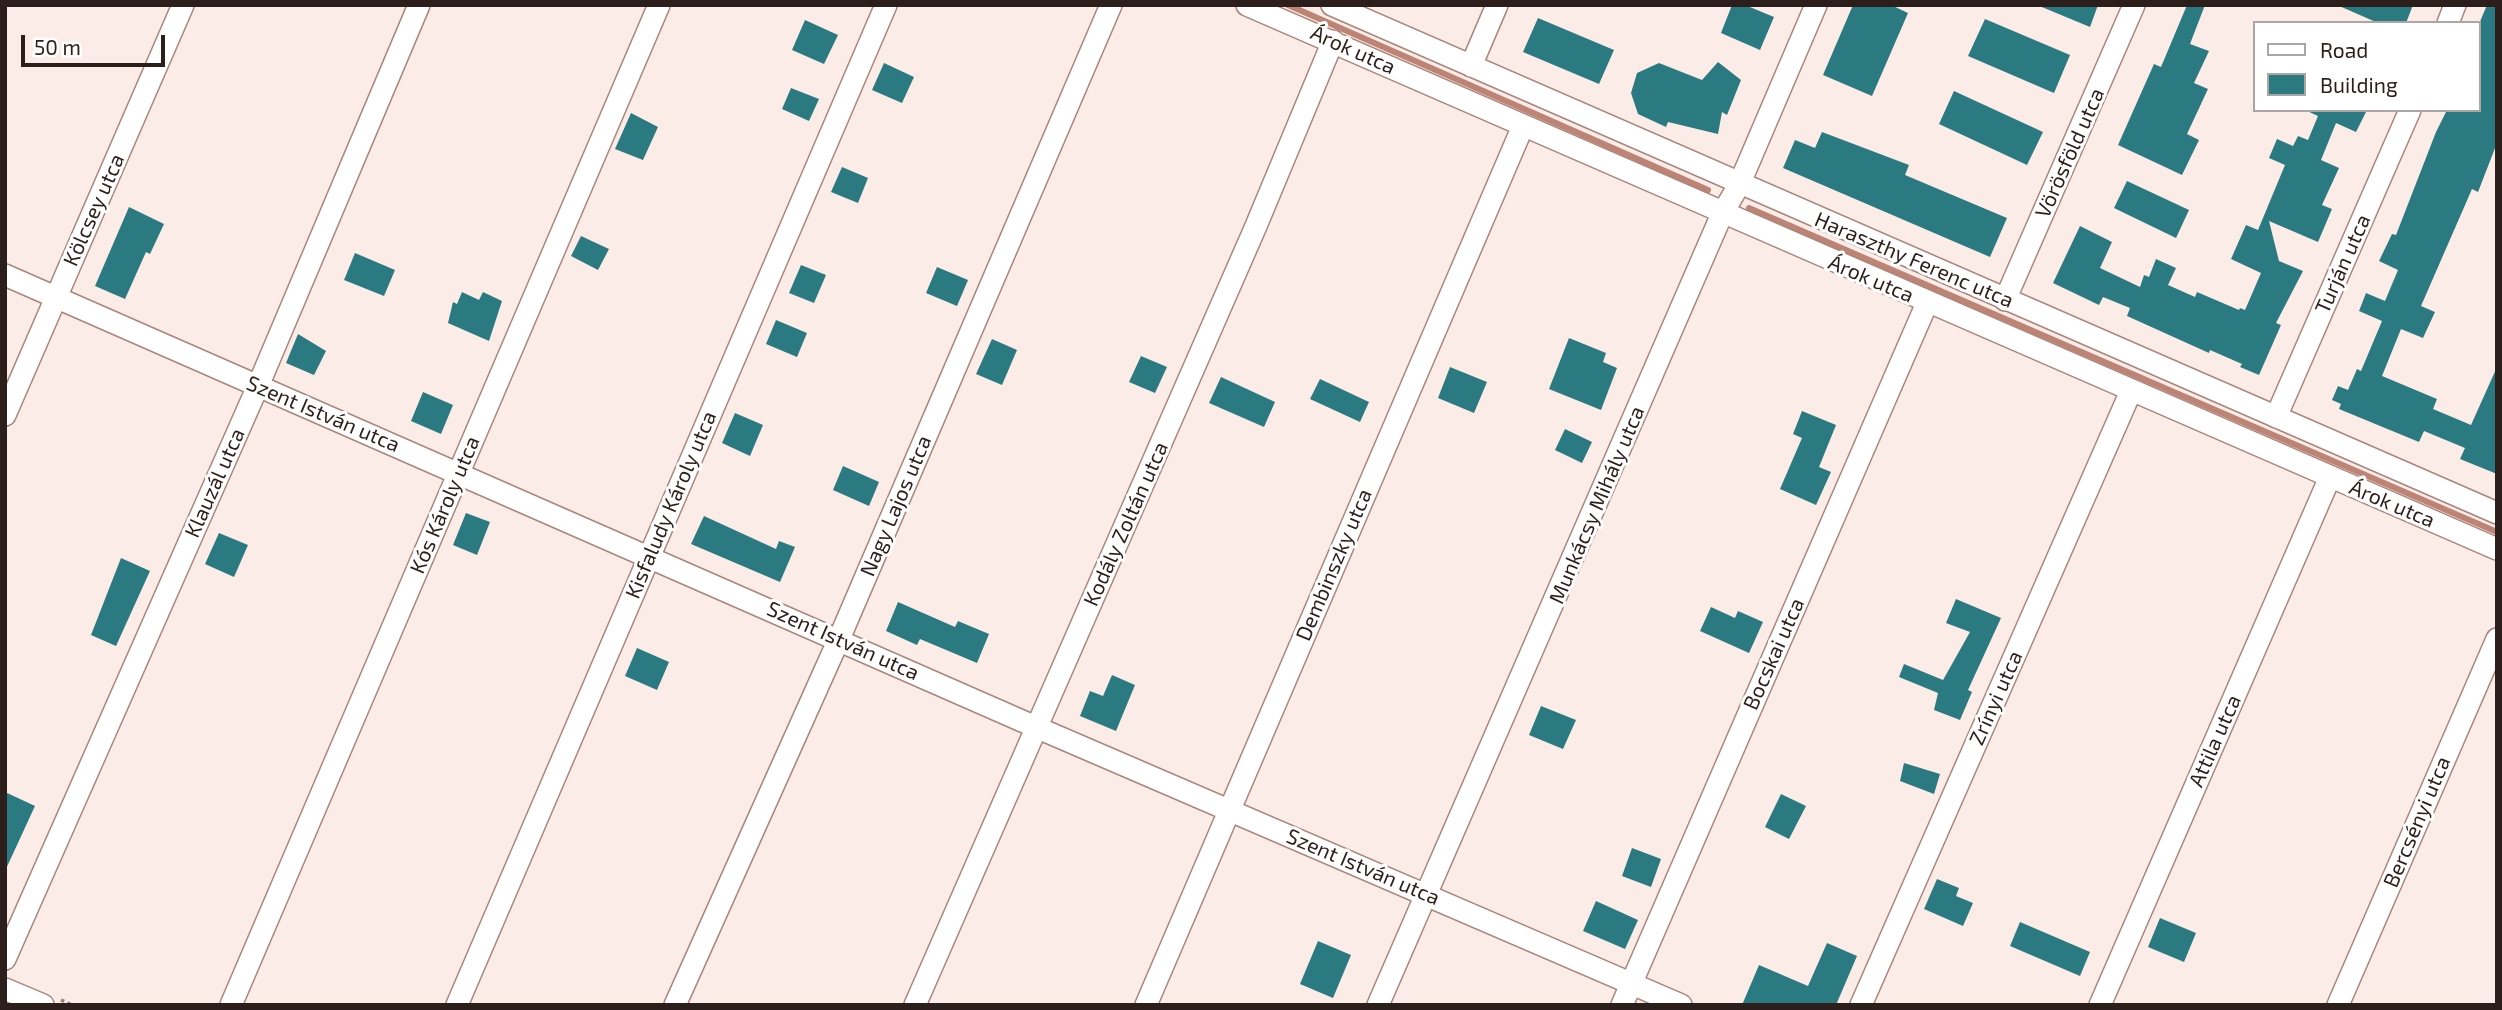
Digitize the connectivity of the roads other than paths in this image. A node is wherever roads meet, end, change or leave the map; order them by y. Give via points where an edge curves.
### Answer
1 (183, 5) edge
2 (419, 5) edge
3 (659, 5) edge
4 (886, 5) edge
5 (1111, 5) edge
6 (1247, 5) edge
7 (1332, 5) edge
8 (1497, 5) edge
9 (1816, 5) edge
10 (2134, 5) edge
11 (1333, 41) junction
12 (1471, 66) junction
13 (2409, 112) edge
14 (1523, 126) junction
15 (1739, 185) junction
16 (1722, 214) junction
17 (5, 275) edge
18 (55, 298) junction
19 (2005, 300) junction
20 (1927, 303) junction
21 (258, 386) junction
22 (2131, 391) junction
23 (5, 415) edge
24 (2276, 417) junction
25 (458, 472) junction
26 (2330, 477) junction
27 (2497, 513) edge
28 (2497, 550) edge
29 (649, 556) junction
30 (839, 639) junction
31 (2497, 639) edge
32 (1038, 727) junction
33 (1228, 810) junction
34 (1425, 894) junction
35 (5, 959) edge
36 (1631, 983) junction
37 (5, 989) edge
38 (43, 1005) edge
39 (231, 1005) edge
40 (457, 1005) edge
41 (675, 1005) edge
42 (915, 1005) edge
43 (1146, 1005) edge
44 (1378, 1005) edge
45 (1622, 1005) edge
46 (1681, 1005) edge
47 (1861, 1005) edge
48 (2099, 1005) edge
49 (2338, 1005) edge

1 - 18 street, Kölcsey utca
2 - 21 street, Klauzál utca
3 - 25 street, Kós Károly utca
4 - 29 street, Kisfaludy Károly utca
5 - 30 street, Nagy Lajos utca
6 - 11 street, Árok utca
7 - 12 street, Haraszthy Ferenc utca
8 - 12 street
9 - 15 street, Munkácsy Mihály utca
10 - 19 street, Vörösföld utca
11 - 14 street, Árok utca
11 - 32 street, Kodály Zoltán utca
12 - 15 street, Haraszthy Ferenc utca
13 - 24 street, Turján utca
14 - 16 street, Árok utca
14 - 33 street, Dembinszky utca
15 - 16 street, Munkácsy Mihály utca
15 - 19 street, Haraszthy Ferenc utca
16 - 20 street, Árok utca
16 - 34 street, Munkácsy Mihály utca
17 - 18 street, Szent István utca
18 - 21 street, Szent István utca
18 - 23 street, Kölcsey utca
19 - 24 street, Haraszthy Ferenc utca
20 - 22 street, Árok utca
20 - 36 street, Bocskai utca
21 - 25 street, Szent István utca
21 - 35 street, Klauzál utca
22 - 26 street, Árok utca
22 - 47 street, Zrínyi utca
24 - 27 street, Haraszthy Ferenc utca
25 - 29 street, Szent István utca
25 - 39 street, Kós Károly utca
26 - 28 street, Árok utca
26 - 48 street, Attila utca
29 - 30 street, Szent István utca
29 - 40 street, Kisfaludy Károly utca
30 - 32 street, Szent István utca
30 - 41 street, Nagy Lajos utca
31 - 49 street, Bercsényi utca
32 - 33 street, Szent István utca
32 - 42 street, Kodály Zoltán utca
33 - 34 street, Szent István utca
33 - 43 street, Dembinszky utca
34 - 36 street, Szent István utca
34 - 44 street, Munkácsy Mihály utca
36 - 45 street, Bocskai utca
36 - 46 street, Szent István utca
37 - 38 street

